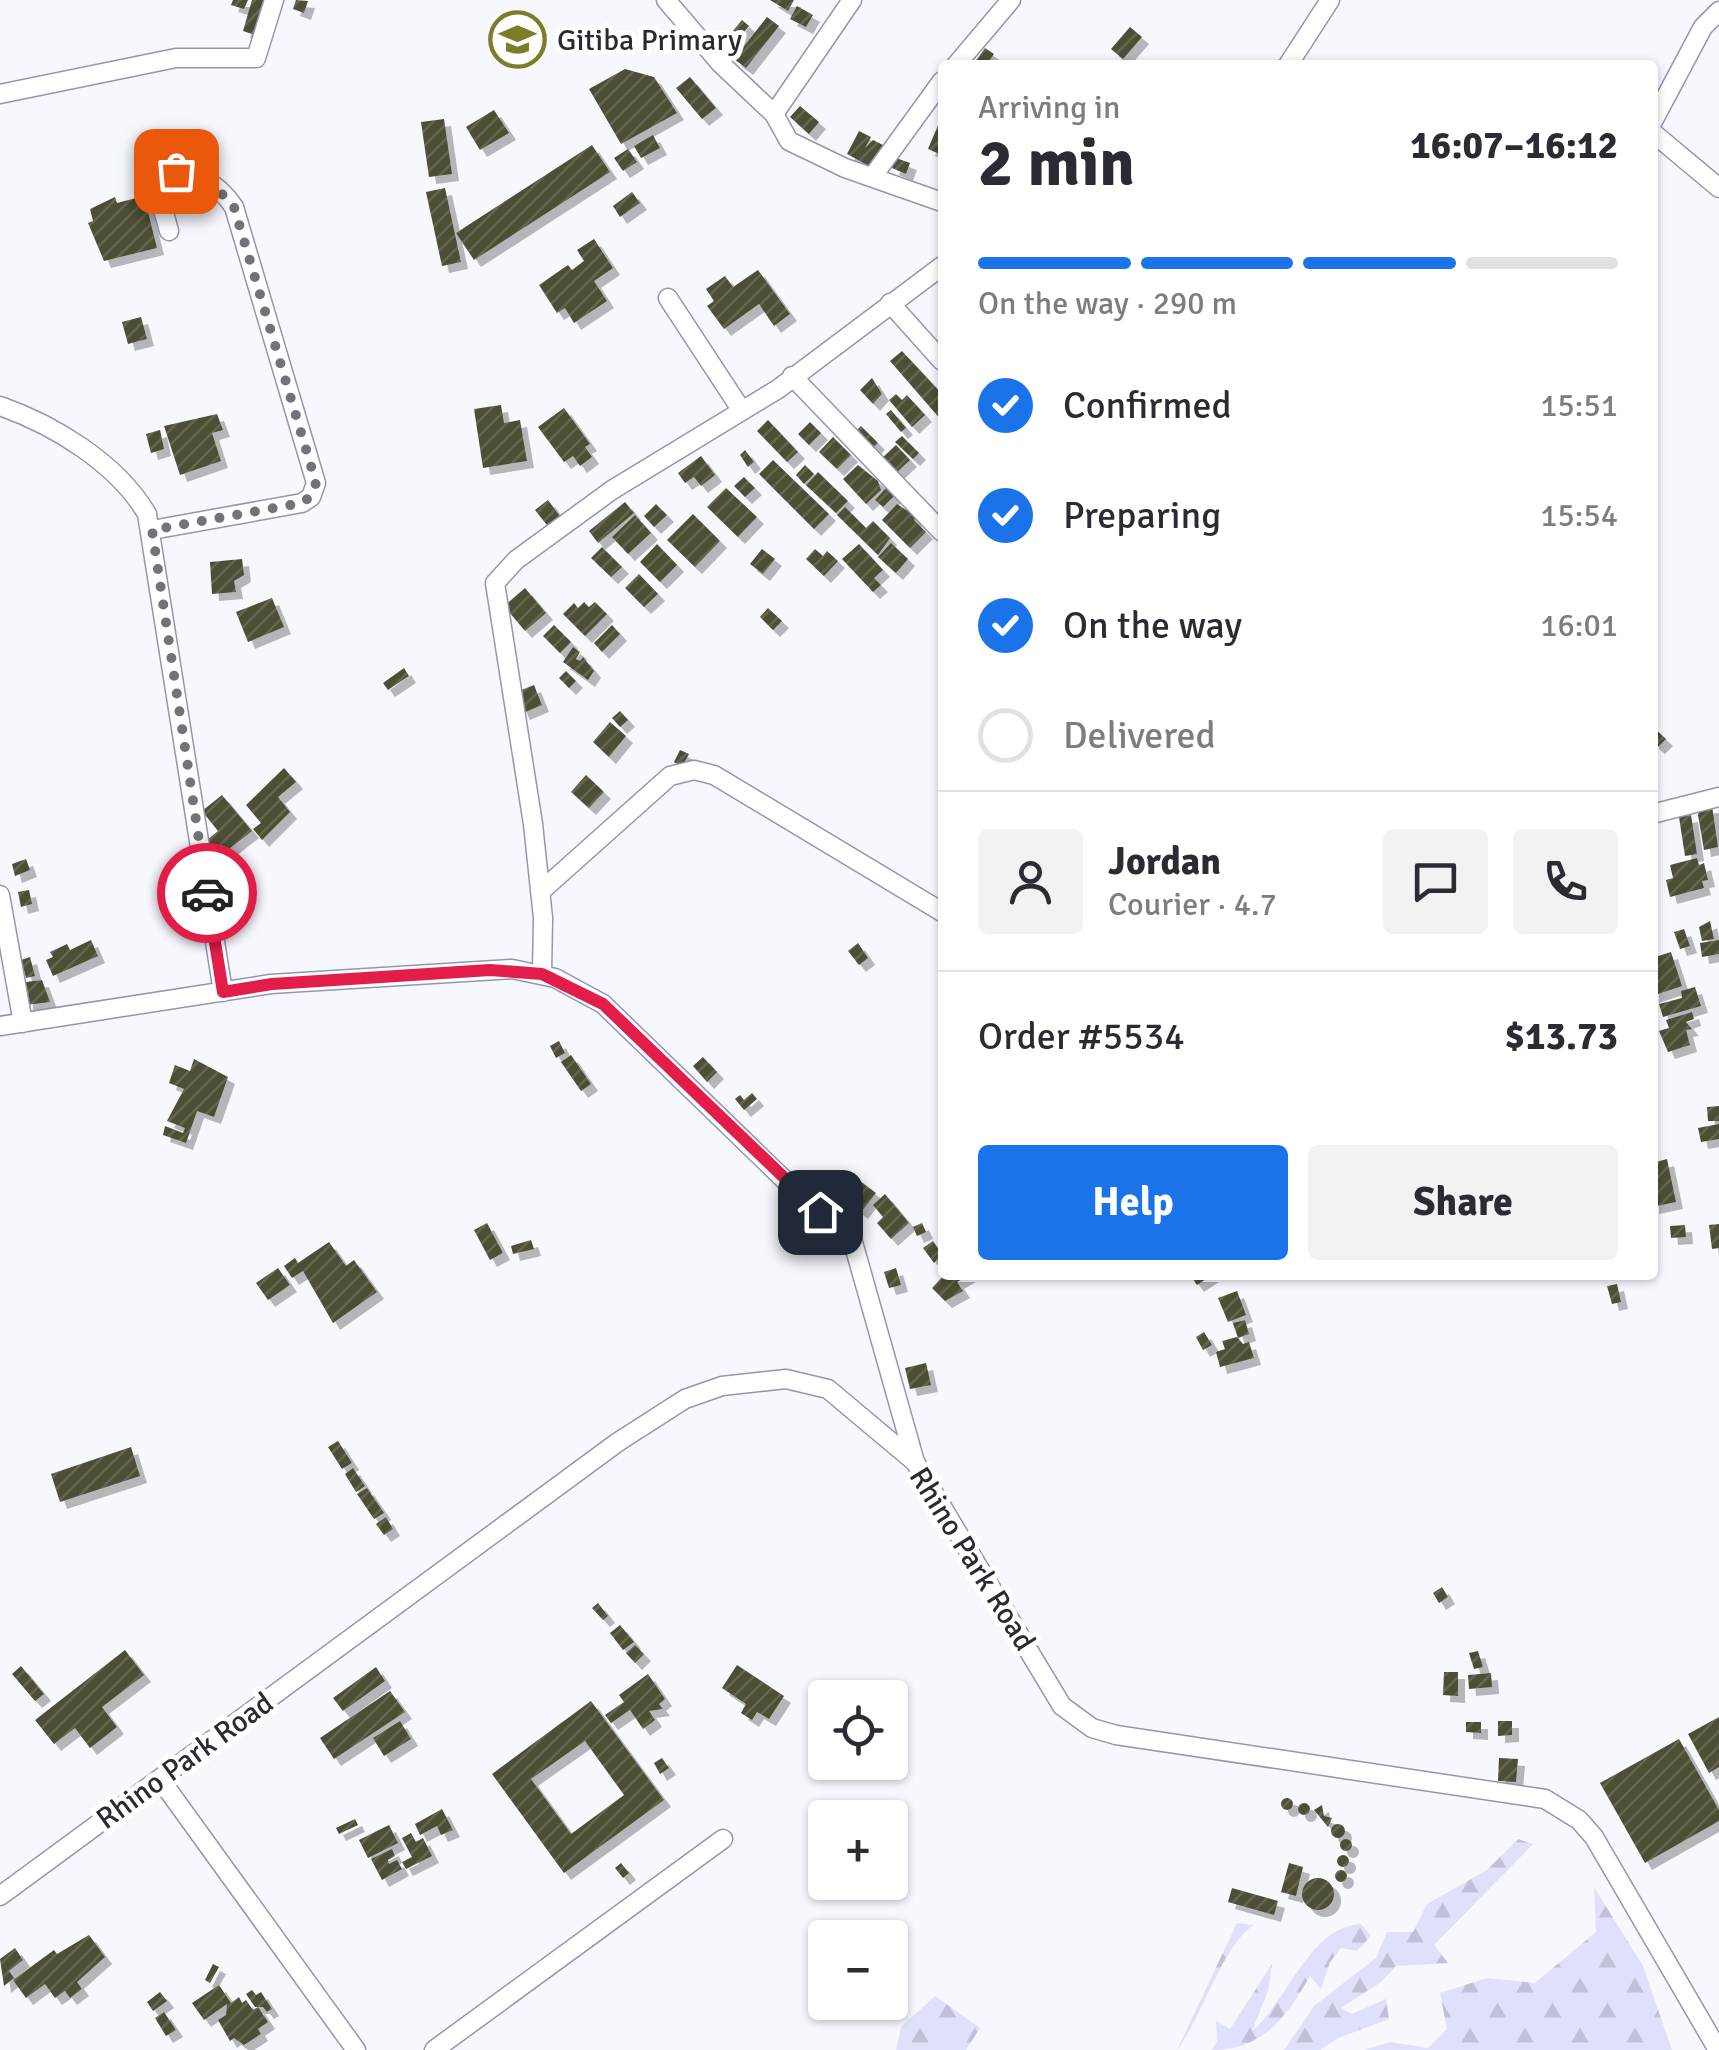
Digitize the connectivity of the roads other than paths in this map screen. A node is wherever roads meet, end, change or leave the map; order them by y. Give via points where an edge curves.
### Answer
1 (274, 0) edge
2 (666, 0) edge
3 (852, 0) edge
4 (1010, 0) edge
5 (1330, 0) edge
6 (1719, 11) edge
7 (960, 60) edge
8 (1291, 60) edge
9 (938, 86) edge
10 (0, 94) edge
11 (1658, 113) edge
12 (774, 114) junction
13 (1658, 137) edge
14 (873, 176) junction
15 (1719, 188) edge
16 (938, 200) edge
17 (168, 231) dead end
18 (938, 269) edge
19 (668, 298) dead end
20 (890, 304) junction
21 (938, 357) edge
22 (792, 376) junction
23 (0, 406) edge
24 (742, 411) junction
25 (938, 528) edge
26 (152, 530) junction
27 (1719, 797) edge
28 (1658, 812) edge
29 (540, 892) junction
30 (0, 896) edge
31 (938, 910) edge
32 (542, 974) junction
33 (223, 992) junction
34 (23, 1022) junction
35 (0, 1026) edge
36 (915, 1462) junction
37 (160, 1779) junction
38 (722, 1839) dead end
39 (0, 1896) edge
40 (356, 2050) edge
41 (434, 2050) edge
42 (1718, 2050) edge

1 - 10 street via 256,58 176,58
2 - 12 street
3 - 12 street
4 - 7 street
5 - 8 street
6 - 11 street via 1703,27
9 - 14 street
12 - 14 street via 789,141
13 - 15 street
14 - 16 street
17 - 26 street via 156,182 160,173 199,176 224,191 234,207 316,483 302,503
18 - 20 street
19 - 24 street
20 - 21 street
20 - 22 street
22 - 24 street
22 - 25 street
23 - 26 street via 50,427 110,470 142,506
24 - 29 street via 612,490 516,560 496,583
26 - 33 street
27 - 28 street
29 - 31 street via 670,776 694,770 714,775
29 - 32 street
30 - 34 street
32 - 33 street via 482,971
32 - 36 street via 603,1004 851,1235
33 - 34 street
34 - 35 street
36 - 37 street, Rhino Park Road via 828,1389 807,1382 751,1380 686,1399
36 - 42 street, Rhino Park Road via 1062,1706 1079,1721 1116,1735 1546,1799 1594,1837
37 - 39 street, Rhino Park Road
37 - 40 street
38 - 41 street

